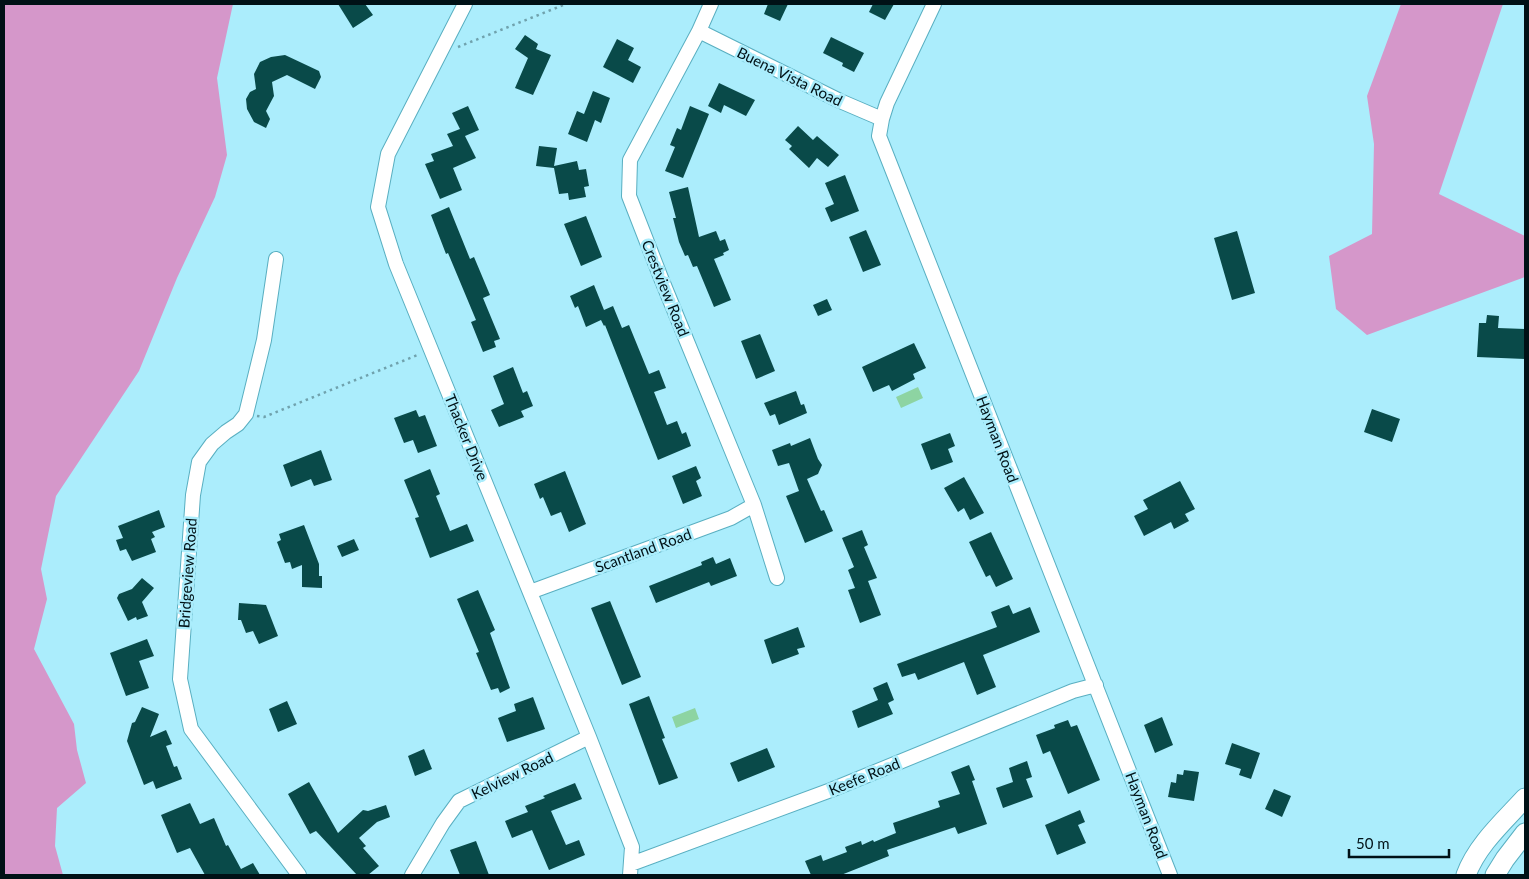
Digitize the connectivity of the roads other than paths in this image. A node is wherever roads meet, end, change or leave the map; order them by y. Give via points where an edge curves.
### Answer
1 (465, 4) edge
2 (711, 4) edge
3 (934, 4) edge
4 (699, 31) junction
5 (882, 119) junction
6 (276, 259) dead end
7 (754, 505) junction
8 (777, 578) dead end
9 (530, 592) junction
10 (1096, 685) junction
11 (589, 737) junction
12 (1525, 798) edge
13 (1525, 833) edge
14 (630, 870) edge
15 (299, 875) edge
16 (412, 875) edge
17 (1170, 875) edge
18 (1466, 875) edge
19 (1495, 875) edge

1 - 9 street, Thacker Drive via 388,154 378,207 396,264
2 - 4 street, Crestview Road
3 - 5 street, Hayman Road
4 - 5 street, Buena Vista Road
4 - 7 street, Crestview Road via 630,160 630,196
5 - 10 street, Hayman Road via 879,136
6 - 15 street, Bridgeview Road via 264,340 246,414 212,444 198,462 192,495 180,679 191,729
7 - 8 street, Crestview Road
7 - 9 street, Scantland Road via 731,518
9 - 11 street, Thacker Drive
10 - 14 street, Keefe Road
10 - 17 street, Hayman Road
11 - 14 street, Thacker Drive via 632,847
11 - 16 street, Kelview Road via 459,801
12 - 18 main road via 1488,838
13 - 19 main road

